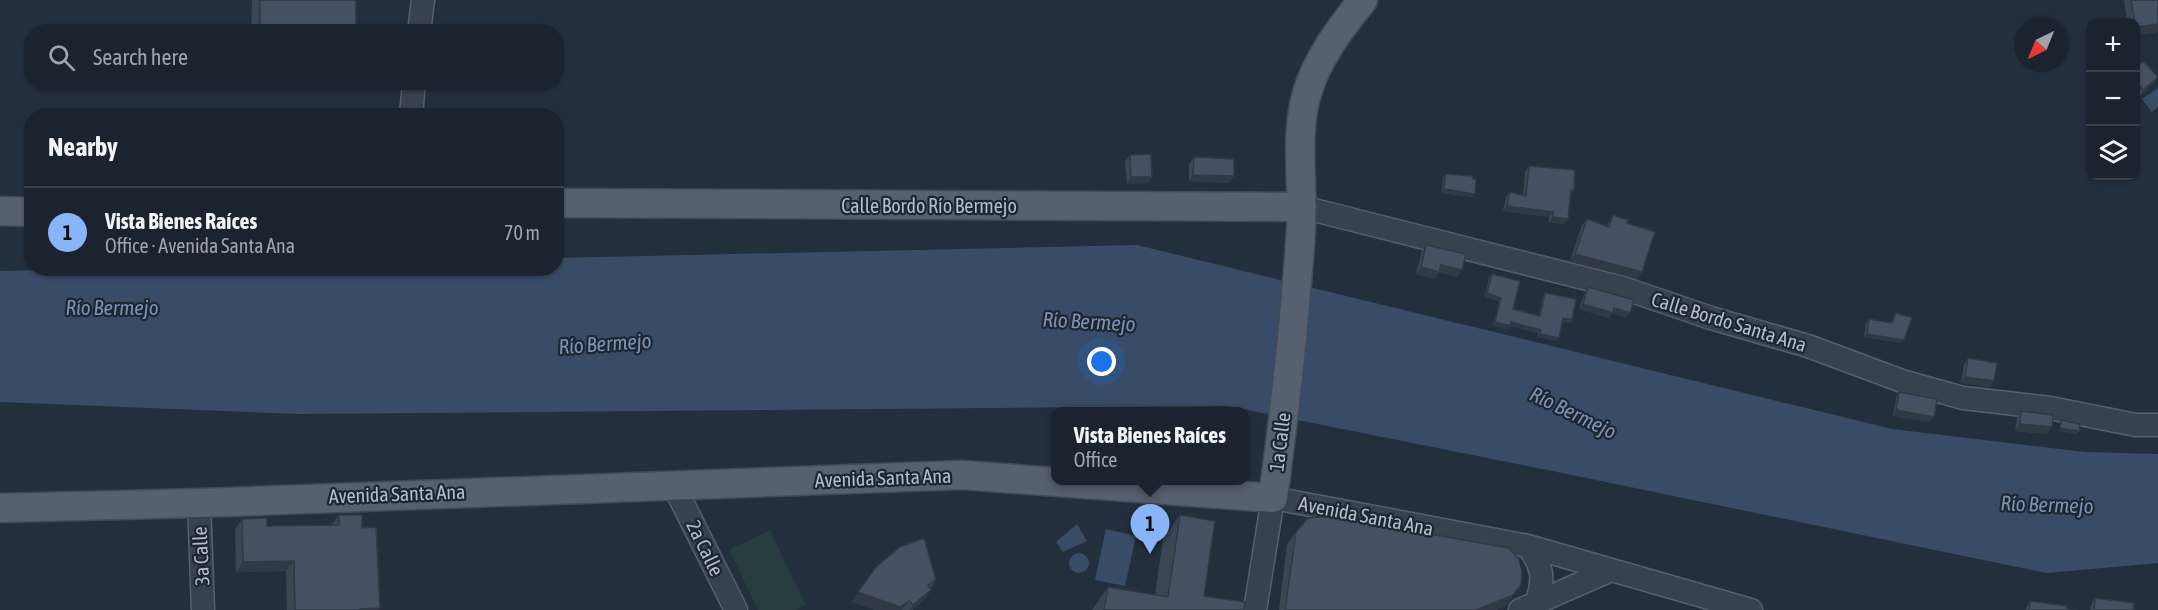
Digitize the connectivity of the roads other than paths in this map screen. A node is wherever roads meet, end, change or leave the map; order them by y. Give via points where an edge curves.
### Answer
1 (423, 0) edge
2 (1363, 0) edge
3 (420, 24) edge
4 (413, 90) edge
5 (412, 108) edge
6 (564, 203) edge
7 (1302, 207) junction
8 (0, 211) edge
9 (24, 212) edge
10 (2158, 425) edge
11 (1051, 482) edge
12 (1097, 485) edge
13 (674, 486) junction
14 (1273, 498) junction
15 (199, 503) junction
16 (0, 508) edge
17 (1528, 546) junction
18 (1611, 570) junction
19 (1529, 606) edge
20 (203, 610) edge
21 (736, 610) edge
22 (1255, 610) edge
23 (1751, 610) edge

1 - 3 street
2 - 7 main road, 1a Calle via 1322,59 1307,94 1300,138
4 - 5 street
6 - 7 main road, Calle Bordo Río Bermejo
7 - 10 street, Calle Bordo Santa Ana via 1623,288 1963,398 2050,408 2136,425
7 - 14 main road, 1a Calle
8 - 9 main road
11 - 13 main road, Avenida Santa Ana via 962,475
12 - 14 main road, Avenida Santa Ana
13 - 15 main road, Avenida Santa Ana
13 - 21 street, 2a Calle
14 - 17 street, Avenida Santa Ana
14 - 22 street, 1a Calle
15 - 16 main road, Avenida Santa Ana
15 - 20 street, 3a Calle
17 - 18 street, Avenida Santa Ana
17 - 19 street via 1540,564 1542,586
18 - 19 street
18 - 23 street, Avenida Santa Ana

